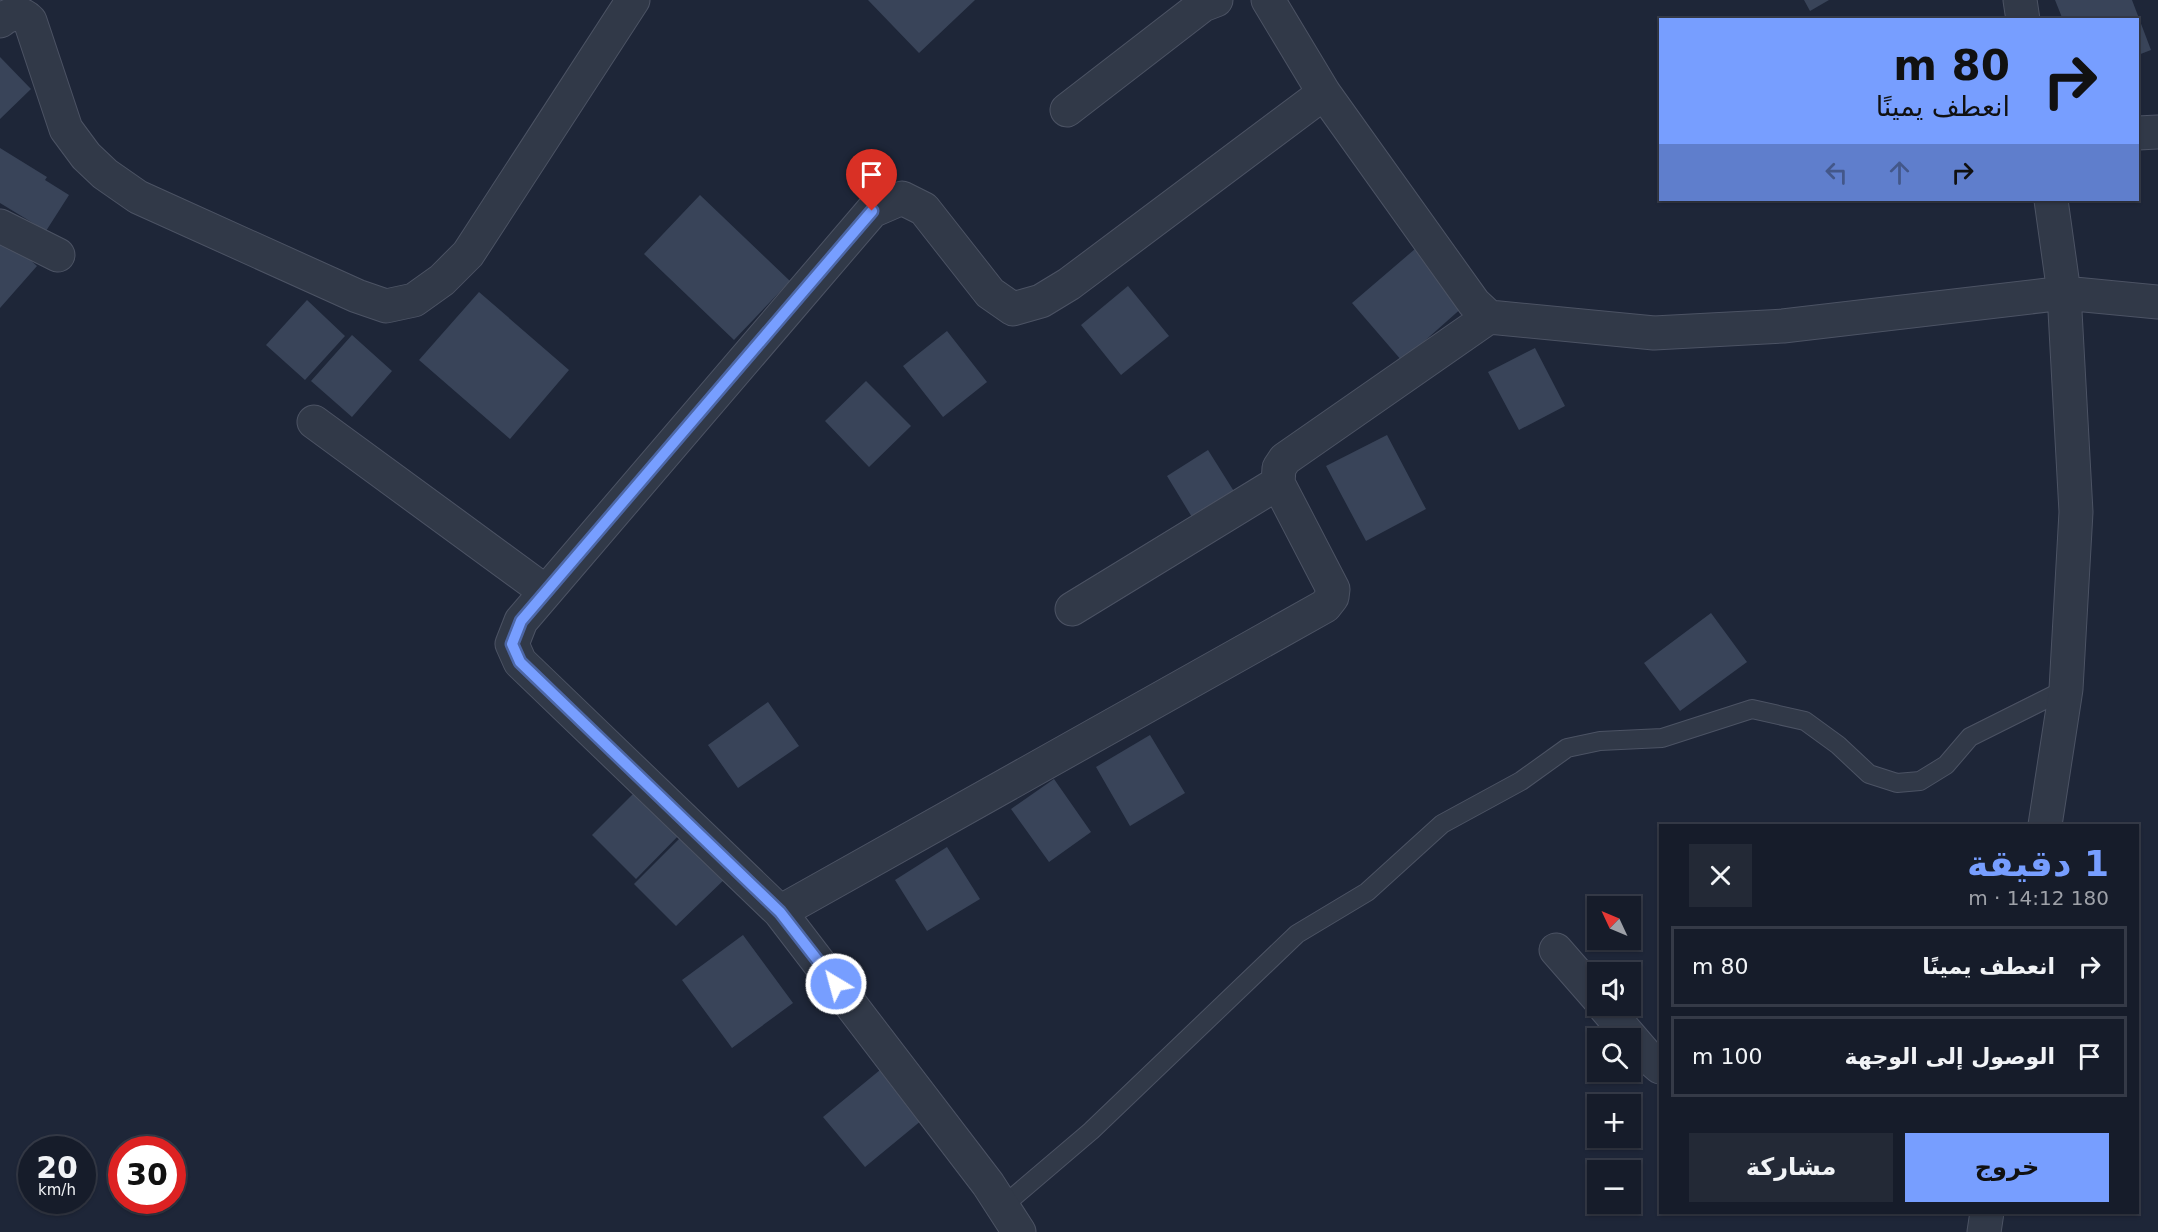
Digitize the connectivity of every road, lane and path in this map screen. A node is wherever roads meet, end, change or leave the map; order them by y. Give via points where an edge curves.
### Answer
1 (633, 0) edge
2 (1216, 0) edge
3 (1268, 0) edge
4 (2020, 0) edge
5 (15, 12) edge
6 (2023, 18) edge
7 (1324, 93) junction
8 (1067, 110) dead end
9 (2158, 132) edge
10 (2139, 133) edge
11 (2051, 201) edge
12 (0, 225) edge
13 (58, 255) dead end
14 (2064, 293) junction
15 (2158, 302) edge
16 (1489, 317) junction
17 (314, 422) dead end
18 (1278, 483) junction
19 (546, 592) junction
20 (1072, 609) dead end
21 (2066, 689) junction
22 (2044, 824) edge
23 (780, 912) junction
24 (1556, 950) dead end
25 (1587, 985) edge
26 (1613, 1016) edge
27 (1659, 1066) edge
28 (1011, 1219) edge

1 - 5 street via 468,254 414,300 386,306 138,197 105,174 66,129 30,21
2 - 8 street via 1203,5
3 - 7 street
4 - 6 street
7 - 16 street via 1474,303
7 - 19 street via 1069,284 1041,301 1013,309 990,293 924,209 902,198 872,211
9 - 10 street
11 - 14 street
12 - 13 street
14 - 15 street
14 - 16 street via 1783,326 1654,333
14 - 21 street via 2076,512
16 - 18 street via 1285,459 1279,468
17 - 19 street
18 - 20 street
18 - 23 street via 1333,589 1325,606
19 - 23 street via 521,621 512,644 520,662
21 - 22 street
21 - 28 lane via 1970,736 1946,765 1920,782 1897,783 1869,774 1805,721 1752,709 1662,738 1600,741 1567,748 1521,781 1442,824 1367,892 1297,934 1091,1131
23 - 28 street
24 - 25 street
26 - 27 street

